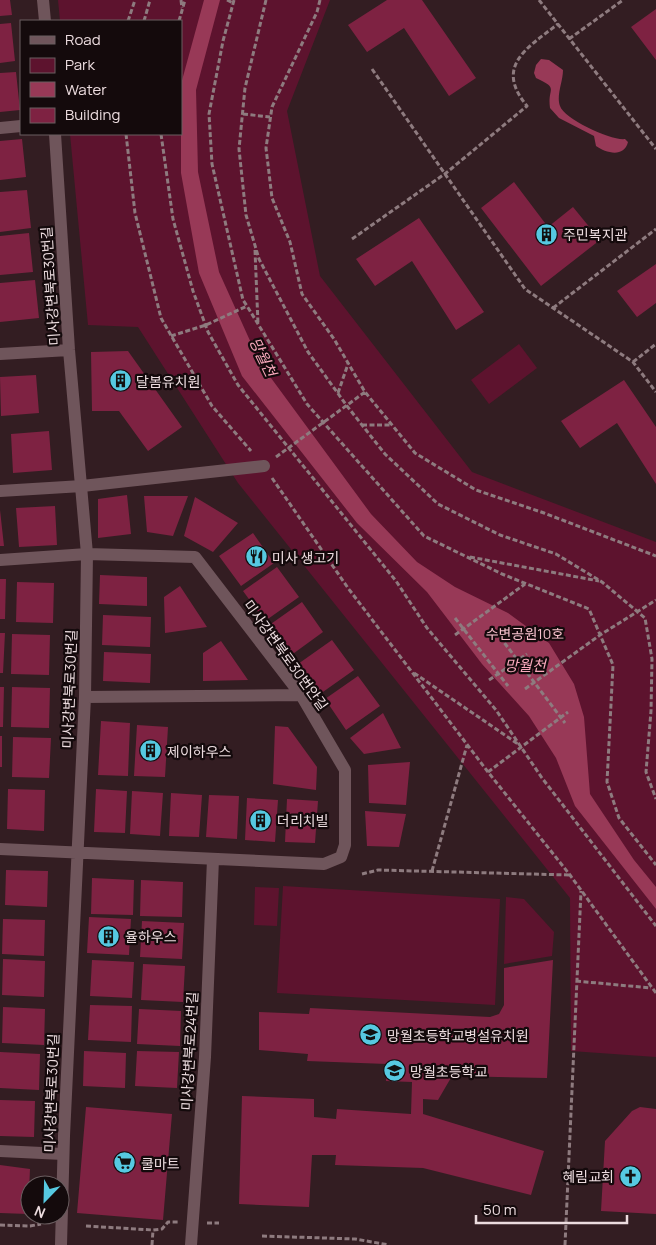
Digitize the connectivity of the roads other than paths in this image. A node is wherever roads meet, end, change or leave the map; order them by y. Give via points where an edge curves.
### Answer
1 (43, 0) edge
2 (45, 20) edge
3 (20, 126) edge
4 (0, 128) edge
5 (55, 135) edge
6 (69, 350) junction
7 (0, 354) edge
8 (264, 466) road end
9 (82, 486) junction
10 (0, 491) edge
11 (87, 554) junction
12 (0, 560) edge
13 (301, 696) junction
14 (85, 697) junction
15 (0, 849) edge
16 (77, 854) junction
17 (214, 859) junction
18 (0, 1151) edge
19 (64, 1154) junction
20 (61, 1245) edge
21 (191, 1245) edge

1 - 2 street
3 - 4 street
5 - 6 street, 미사강변북로30번길
6 - 7 street
6 - 9 street, 미사강변북로30번길
8 - 9 street
9 - 10 street
9 - 11 street, 미사강변북로30번길
11 - 12 street
11 - 13 street, 미사강변북로30번안길 via 195,557
11 - 14 street, 미사강변북로30번길
13 - 14 street
13 - 17 street, 미사강변북로30번안길 via 344,770 345,845 341,857 324,864
14 - 16 street, 미사강변북로30번길
15 - 16 street, 미사강변북로30번안길
16 - 17 street, 미사강변북로30번안길
16 - 19 street, 미사강변북로30번길
17 - 21 street, 미사강변북로24번길
18 - 19 street
19 - 20 street, 미사강변북로30번길

